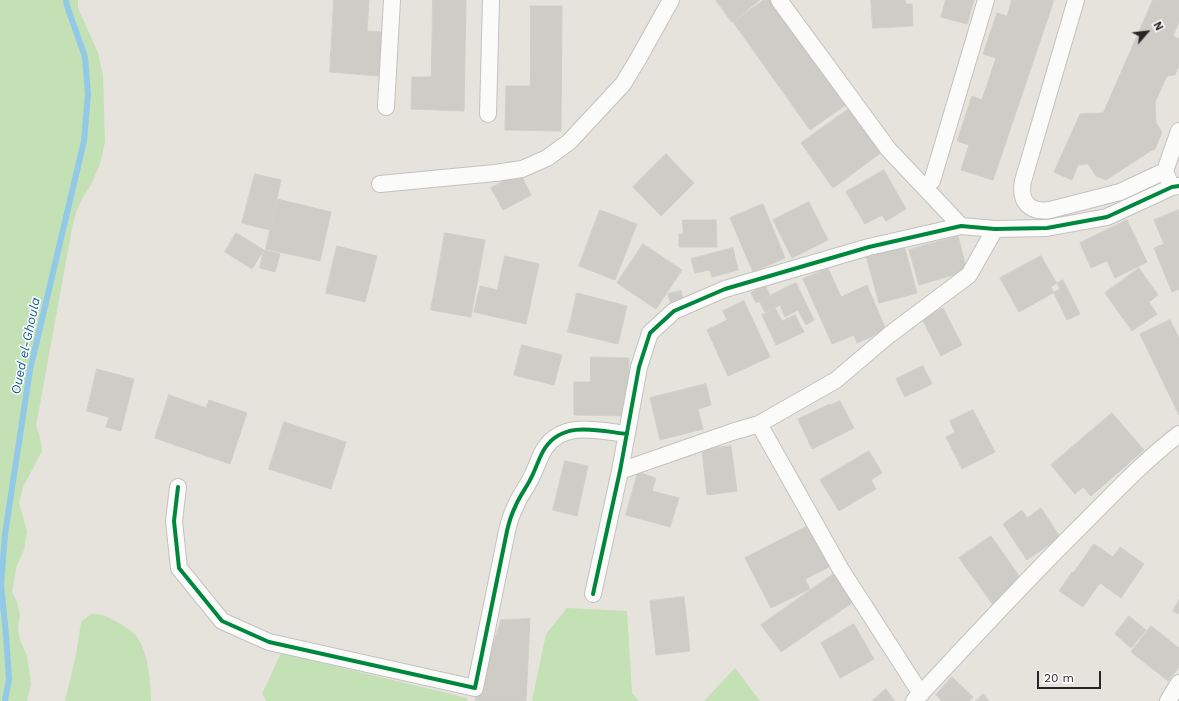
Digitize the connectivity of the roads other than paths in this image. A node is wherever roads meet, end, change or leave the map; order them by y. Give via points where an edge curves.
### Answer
1 (392, 0) edge
2 (491, 0) edge
3 (671, 0) edge
4 (779, 0) edge
5 (986, 0) edge
6 (1076, 0) edge
7 (386, 107) dead end
8 (488, 114) dead end
9 (1179, 131) edge
10 (1165, 171) junction
11 (932, 180) dead end
12 (380, 184) dead end
13 (1176, 187) edge
14 (961, 226) junction
15 (995, 229) junction
16 (759, 424) junction
17 (627, 434) junction
18 (1179, 434) edge
19 (620, 471) junction
20 (178, 487) dead end
21 (593, 594) dead end
22 (1179, 683) edge
23 (918, 697) edge
24 (1168, 701) edge

1 - 7 street
2 - 8 street
3 - 12 street via 623,84 569,142 547,158 522,169
4 - 14 street via 889,150
5 - 11 street
6 - 10 street via 1023,181 1023,198 1034,210 1050,210 1120,192
9 - 10 street
10 - 13 street
13 - 15 street via 1107,217 1047,228
14 - 15 street
14 - 17 street via 869,247 725,289 674,311 650,333 639,367
15 - 16 street via 969,276 889,335 836,380
16 - 19 street
16 - 23 street via 840,568
17 - 19 street
17 - 20 street via 575,429 557,436 544,449 531,479 516,504 509,524 474,688 269,642 222,621 178,568 174,522
18 - 23 street via 1160,448 1040,566
19 - 21 street
22 - 24 street

